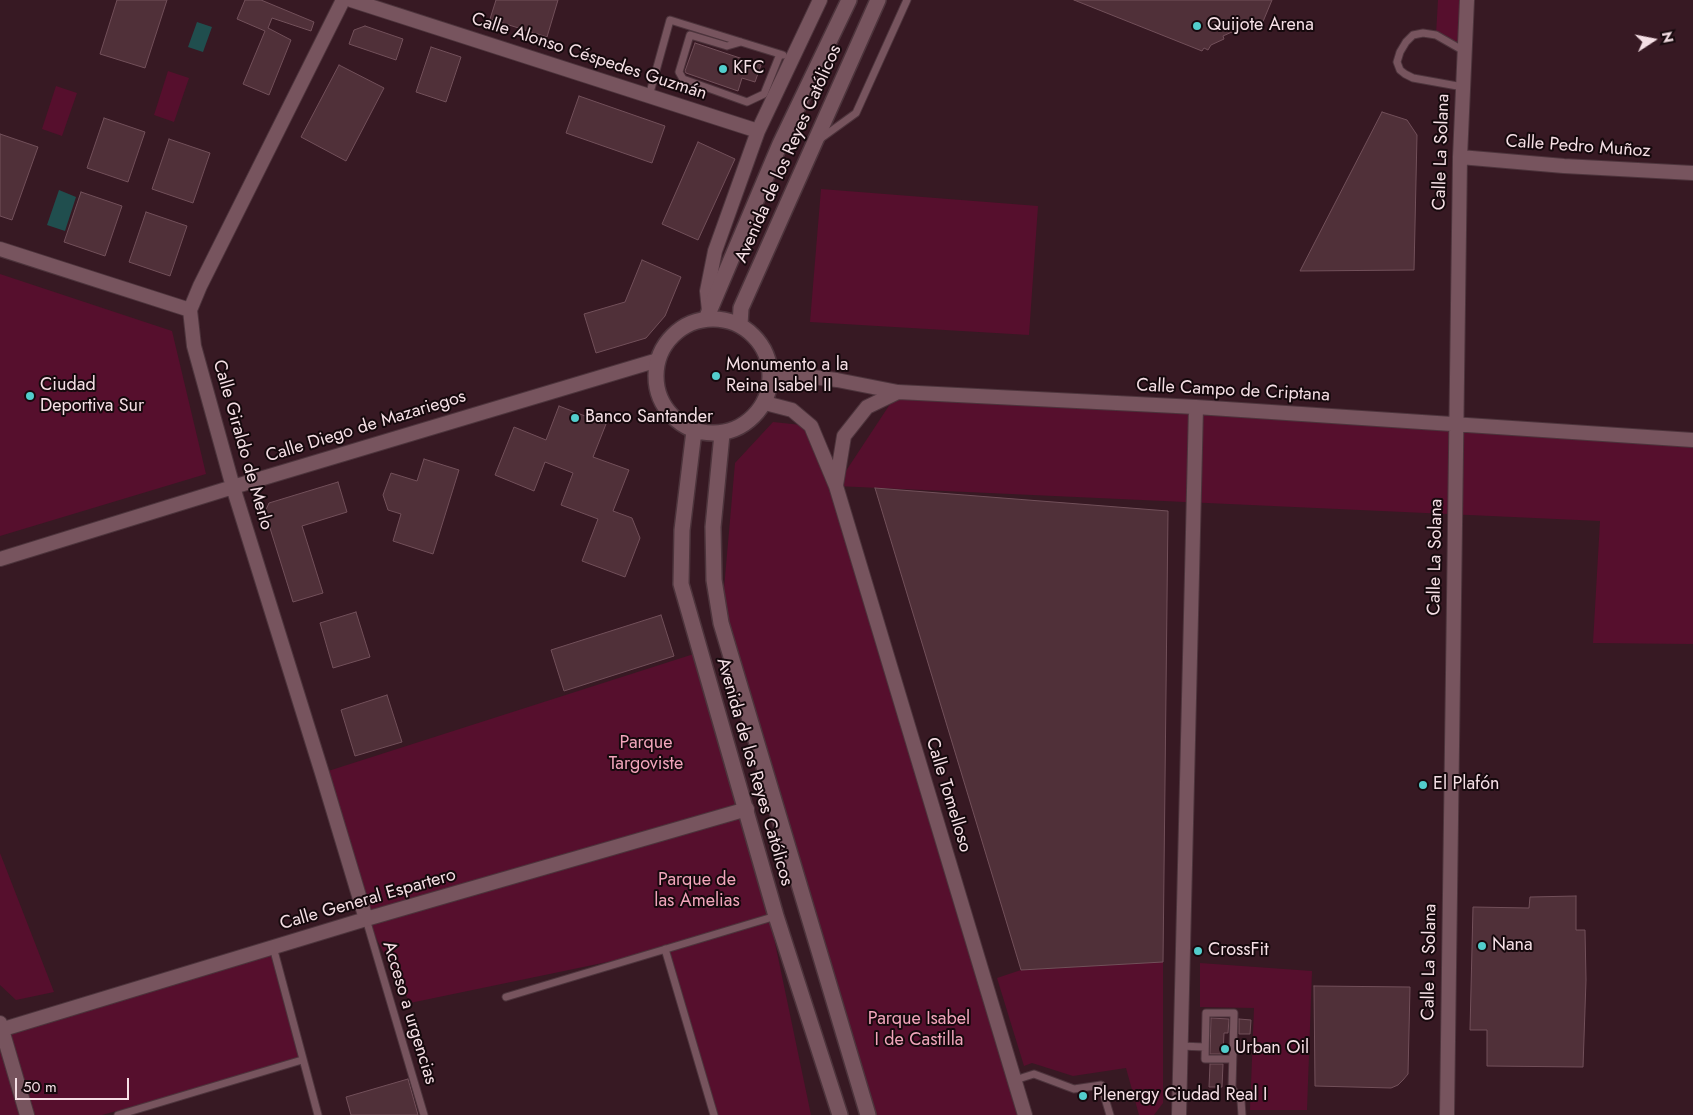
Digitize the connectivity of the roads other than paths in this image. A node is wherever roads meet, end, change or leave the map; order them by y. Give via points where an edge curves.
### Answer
1 (342, 0) edge
2 (351, 0) edge
3 (820, 0) edge
4 (849, 0) edge
5 (878, 0) edge
6 (906, 0) edge
7 (1467, 0) edge
8 (740, 42) junction
9 (1464, 51) junction
10 (787, 56) junction
11 (1463, 87) junction
12 (649, 96) junction
13 (758, 132) junction
14 (814, 144) junction
15 (1460, 157) junction
16 (1693, 173) edge
17 (0, 249) edge
18 (190, 310) junction
19 (708, 315) junction
20 (740, 325) junction
21 (658, 360) junction
22 (771, 372) junction
23 (898, 392) junction
24 (765, 403) junction
25 (1196, 407) junction
26 (1456, 423) junction
27 (694, 432) junction
28 (722, 434) junction
29 (1693, 440) edge
30 (836, 486) junction
31 (233, 487) junction
32 (0, 559) edge
33 (747, 809) junction
34 (776, 916) junction
35 (366, 919) junction
36 (273, 948) junction
37 (665, 949) junction
38 (506, 997) dead end
39 (1, 1028) edge
40 (1180, 1046) junction
41 (1205, 1047) junction
42 (1232, 1059) junction
43 (302, 1060) junction
44 (1015, 1080) junction
45 (28, 1115) edge
46 (118, 1115) edge
47 (318, 1115) edge
48 (424, 1115) edge
49 (714, 1115) edge
50 (840, 1115) edge
51 (868, 1115) edge
52 (1025, 1115) edge
53 (1110, 1115) edge
54 (1179, 1115) edge
55 (1242, 1115) edge
56 (1447, 1115) edge

1 - 18 street, Calle Giraldo de Merlo
2 - 12 street, Calle Alonso Céspedes Guzmán
3 - 10 street
4 - 19 main road, Avenida de los Reyes Católicos via 780,144
5 - 14 main road, Avenida de los Reyes Católicos
6 - 14 lane via 856,113
7 - 9 street, Calle La Solana
8 - 10 lane
8 - 10 lane via 726,46 690,35 678,72 683,79 747,102 764,94
8 - 12 lane via 670,20
9 - 11 street, Calle La Solana
9 - 11 lane via 1436,35 1423,33 1413,35 1406,42 1397,62 1400,70 1413,78
10 - 13 street
11 - 15 street, Calle La Solana
12 - 13 street, Calle Alonso Céspedes Guzmán
13 - 19 street via 714,251 706,291
14 - 20 main road, Avenida de los Reyes Católicos via 742,308
15 - 16 street, Calle Pedro Muñoz
15 - 26 street, Calle La Solana
17 - 18 street
18 - 31 street, Calle Giraldo de Merlo via 194,346
19 - 20 main road
19 - 21 main road via 682,328 668,340
20 - 22 main road via 759,340
21 - 27 main road via 656,387 661,401 674,419
21 - 31 street, Calle Diego de Mazariegos
22 - 23 street, Calle Campo de Criptana
22 - 24 main road
23 - 25 street, Calle Campo de Criptana
23 - 30 street, Calle Tomelloso via 867,407 844,436
24 - 28 main road via 743,427
24 - 30 street, Calle Tomelloso via 792,410 811,426
25 - 26 street, Calle Campo de Criptana
25 - 40 street
26 - 29 street, Calle Campo de Criptana
26 - 56 street, Calle La Solana
27 - 28 main road
27 - 33 main road, Avenida de los Reyes Católicos via 682,530 681,584
28 - 51 main road, Avenida de los Reyes Católicos via 713,528 714,580 721,623
30 - 44 street, Calle Tomelloso
31 - 32 street, Calle Diego de Mazariegos
31 - 35 street, Calle Giraldo de Merlo
33 - 34 main road, Avenida de los Reyes Católicos
33 - 35 street, Calle General Espartero
34 - 37 lane
34 - 50 main road, Avenida de los Reyes Católicos
35 - 36 street, Calle General Espartero
35 - 48 lane, Acceso a urgencias
36 - 39 street, Calle General Espartero
36 - 43 lane
37 - 38 lane
37 - 49 lane
39 - 45 street
40 - 41 lane
40 - 54 street
41 - 42 lane via 1205,1059
41 - 42 lane via 1206,1013 1234,1013
42 - 55 lane via 1232,1088 1241,1101
43 - 46 lane
43 - 47 lane
44 - 52 street, Calle Tomelloso
44 - 53 lane via 1034,1074 1074,1089 1102,1085

